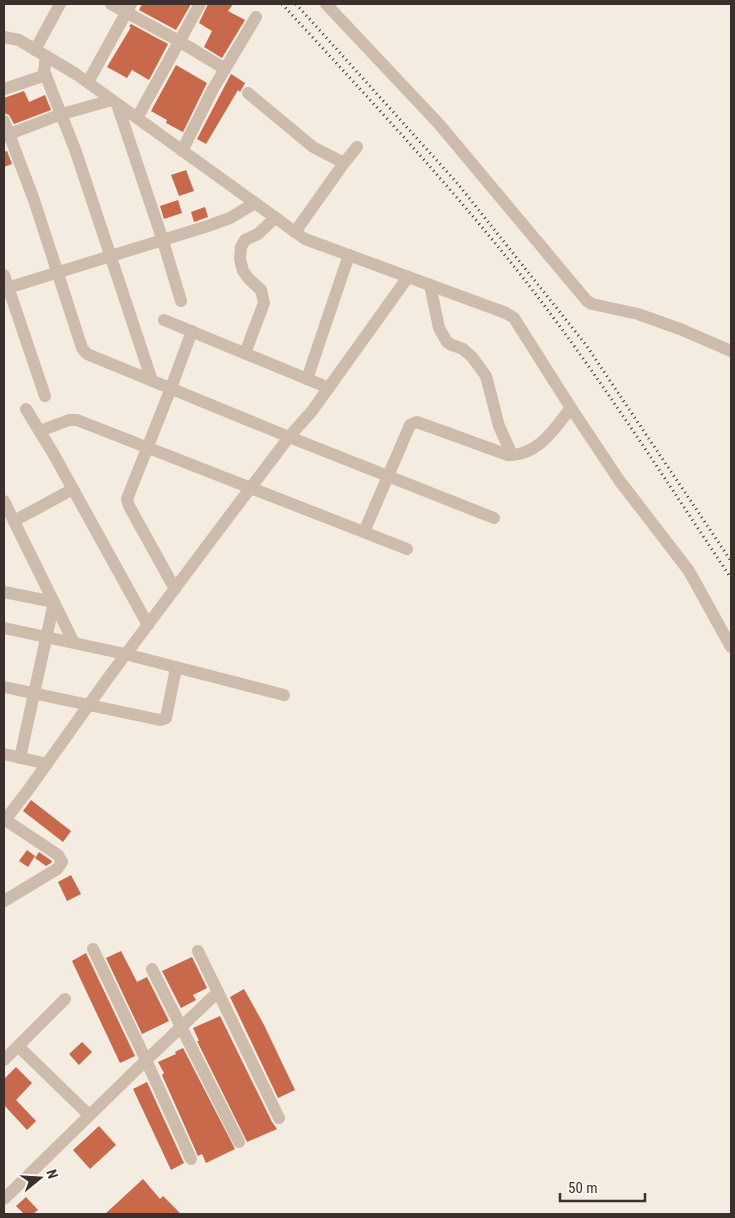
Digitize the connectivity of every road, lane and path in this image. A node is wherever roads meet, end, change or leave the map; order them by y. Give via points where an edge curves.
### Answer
1 (60, 4) edge
2 (111, 4) edge
3 (200, 4) edge
4 (326, 4) edge
5 (129, 8) edge
6 (256, 17) dead end
7 (4, 37) edge
8 (180, 41) junction
9 (41, 53) junction
10 (225, 69) junction
11 (46, 75) junction
12 (88, 82) junction
13 (4, 90) edge
14 (248, 93) dead end
15 (115, 102) junction
16 (62, 114) junction
17 (137, 118) junction
18 (4, 121) edge
19 (6, 135) edge
20 (357, 148) dead end
21 (182, 151) junction
22 (344, 163) junction
23 (255, 203) junction
24 (275, 218) junction
25 (295, 232) junction
26 (163, 241) junction
27 (349, 255) junction
28 (111, 256) junction
29 (58, 273) junction
30 (4, 275) edge
31 (408, 277) junction
32 (430, 285) junction
33 (6, 289) edge
34 (181, 301) dead end
35 (164, 320) dead end
36 (192, 331) junction
37 (731, 351) edge
38 (245, 353) junction
39 (307, 379) junction
40 (152, 381) junction
41 (171, 388) junction
42 (329, 388) junction
43 (45, 396) dead end
44 (26, 408) dead end
45 (571, 408) junction
46 (40, 432) junction
47 (289, 438) junction
48 (148, 446) junction
49 (512, 455) junction
50 (387, 476) junction
51 (252, 488) junction
52 (73, 489) junction
53 (4, 501) edge
54 (494, 518) dead end
55 (14, 521) junction
56 (364, 532) junction
57 (407, 549) dead end
58 (174, 589) junction
59 (4, 592) edge
60 (54, 602) junction
61 (148, 625) junction
62 (4, 628) edge
63 (46, 636) junction
64 (74, 643) junction
65 (731, 647) edge
66 (125, 654) junction
67 (176, 668) junction
68 (4, 687) edge
69 (34, 693) junction
70 (284, 695) dead end
71 (89, 705) junction
72 (4, 754) edge
73 (20, 758) junction
74 (46, 764) junction
75 (4, 820) edge
76 (4, 901) edge
77 (93, 949) dead end
78 (198, 951) dead end
79 (152, 969) dead end
80 (218, 992) junction
81 (65, 999) dead end
82 (183, 1027) junction
83 (18, 1046) junction
84 (4, 1060) edge
85 (146, 1060) junction
86 (89, 1115) junction
87 (279, 1118) dead end
88 (239, 1142) dead end
89 (191, 1159) dead end
90 (4, 1199) edge

1 - 9 street
2 - 5 street
3 - 8 street
4 - 37 street via 439,124 587,301 638,314
5 - 8 street
5 - 12 street
6 - 10 street
7 - 9 street via 19,40
8 - 10 street
8 - 17 street
9 - 11 street
9 - 12 street
10 - 21 street
11 - 13 street
11 - 16 street
12 - 15 street
14 - 22 street via 313,147
15 - 16 street
15 - 17 street
15 - 26 street
16 - 19 street
16 - 28 street
17 - 21 street
18 - 19 street
19 - 29 street via 34,200
20 - 22 street
21 - 23 street
22 - 25 street
23 - 24 street
23 - 26 street via 230,218
24 - 25 street
24 - 38 street via 263,230 245,240 241,248 243,271 261,290 264,303
25 - 27 street via 304,239
26 - 28 street
26 - 34 street
27 - 31 street
27 - 39 street
28 - 29 street
28 - 40 street
29 - 33 street
29 - 40 street via 82,348 87,354
30 - 33 street
31 - 32 street
31 - 42 street
32 - 45 street via 514,318
32 - 49 street via 439,328 447,342 463,349 486,376 499,426
33 - 43 street
35 - 36 street
36 - 38 street
36 - 41 street
38 - 39 street
39 - 42 street
40 - 41 street
41 - 47 street
41 - 48 street
42 - 47 street
44 - 46 street
45 - 49 street via 539,445 528,452
45 - 65 street via 620,480 689,571
46 - 48 street via 69,420 78,420
46 - 52 street
47 - 50 street
47 - 51 street
48 - 51 street
48 - 58 street via 127,502
49 - 50 street via 417,422 410,425
50 - 54 street
50 - 56 street
51 - 56 street
51 - 58 street
52 - 55 street
52 - 61 street
53 - 55 street
55 - 60 street
56 - 57 street
58 - 61 street
59 - 60 street
60 - 63 street
60 - 64 street
61 - 66 street
62 - 63 street
63 - 64 street
63 - 69 street
64 - 66 street
66 - 67 street
66 - 71 street
67 - 70 street
67 - 71 street via 163,720
68 - 69 street
69 - 71 street
69 - 73 street
71 - 74 street
72 - 73 street
73 - 74 street
74 - 75 street
75 - 76 street via 58,855 62,862 57,869
77 - 85 street
78 - 80 street
79 - 82 street
80 - 82 street
80 - 87 street
81 - 83 street
82 - 85 street
82 - 88 street
83 - 84 street
83 - 86 street
85 - 86 street
85 - 89 street
86 - 90 street

